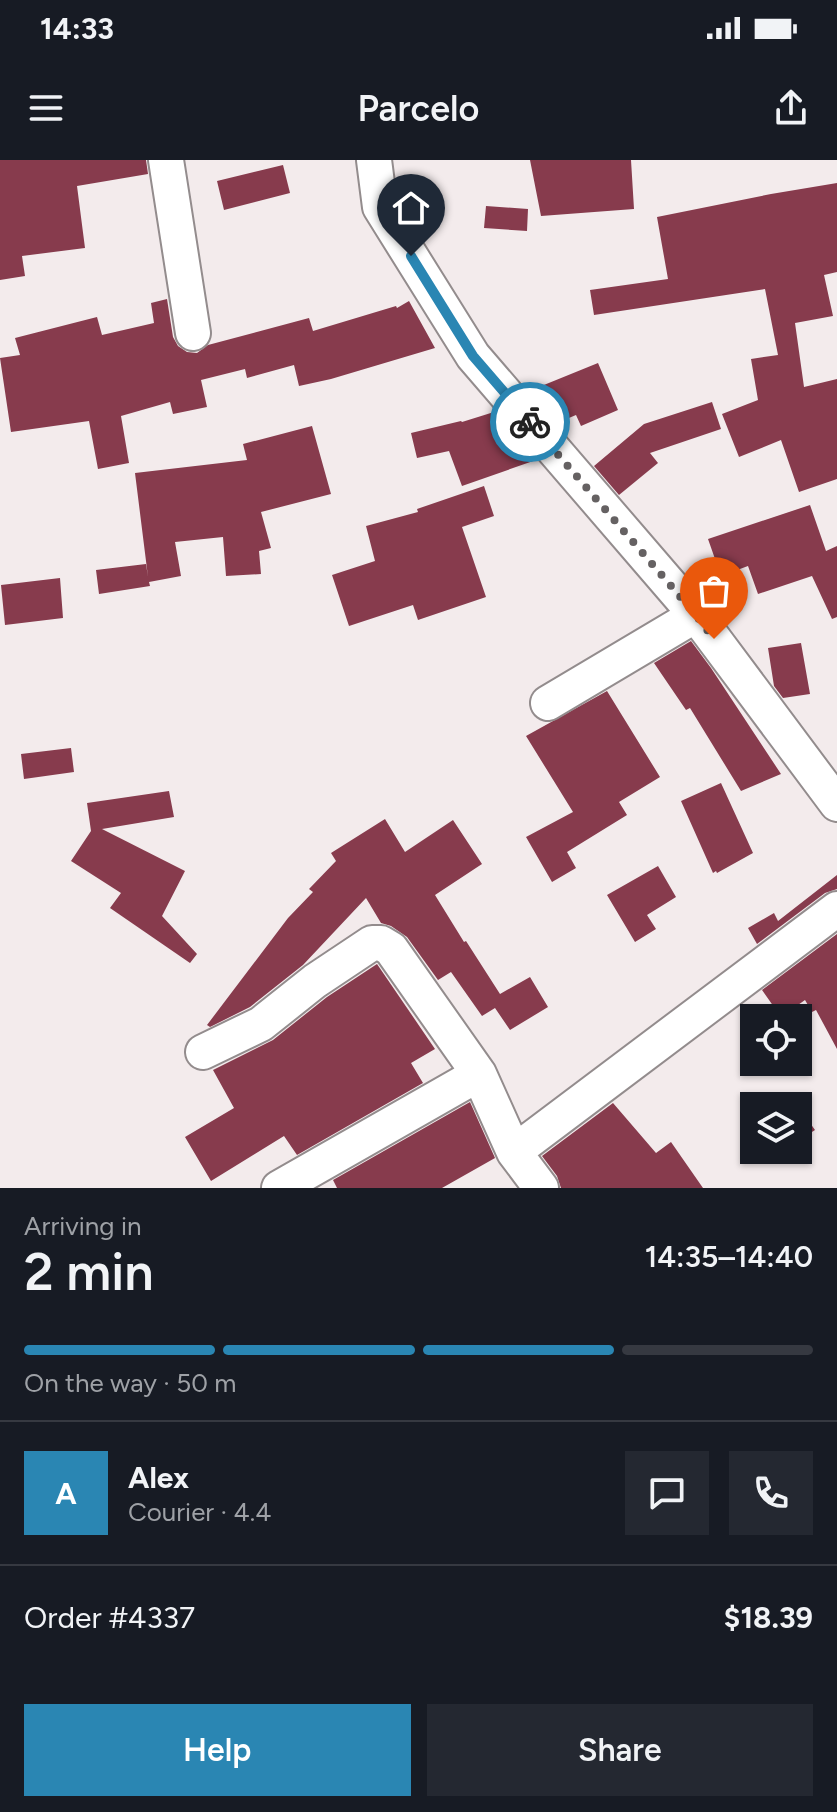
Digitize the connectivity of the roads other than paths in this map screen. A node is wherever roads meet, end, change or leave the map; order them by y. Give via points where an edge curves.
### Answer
1 (166, 160) edge
2 (374, 160) edge
3 (193, 333) dead end
4 (696, 615) junction
5 (548, 703) dead end
6 (837, 804) edge
7 (837, 909) edge
8 (203, 1052) dead end
9 (479, 1074) junction
10 (514, 1152) junction
11 (279, 1188) edge
12 (541, 1188) edge

1 - 3 street
2 - 4 street via 380,207 473,356
4 - 5 street
4 - 6 street
7 - 10 street
8 - 9 street via 261,1024 315,981 372,943 381,943 391,949
9 - 10 street
9 - 11 street
10 - 12 street

